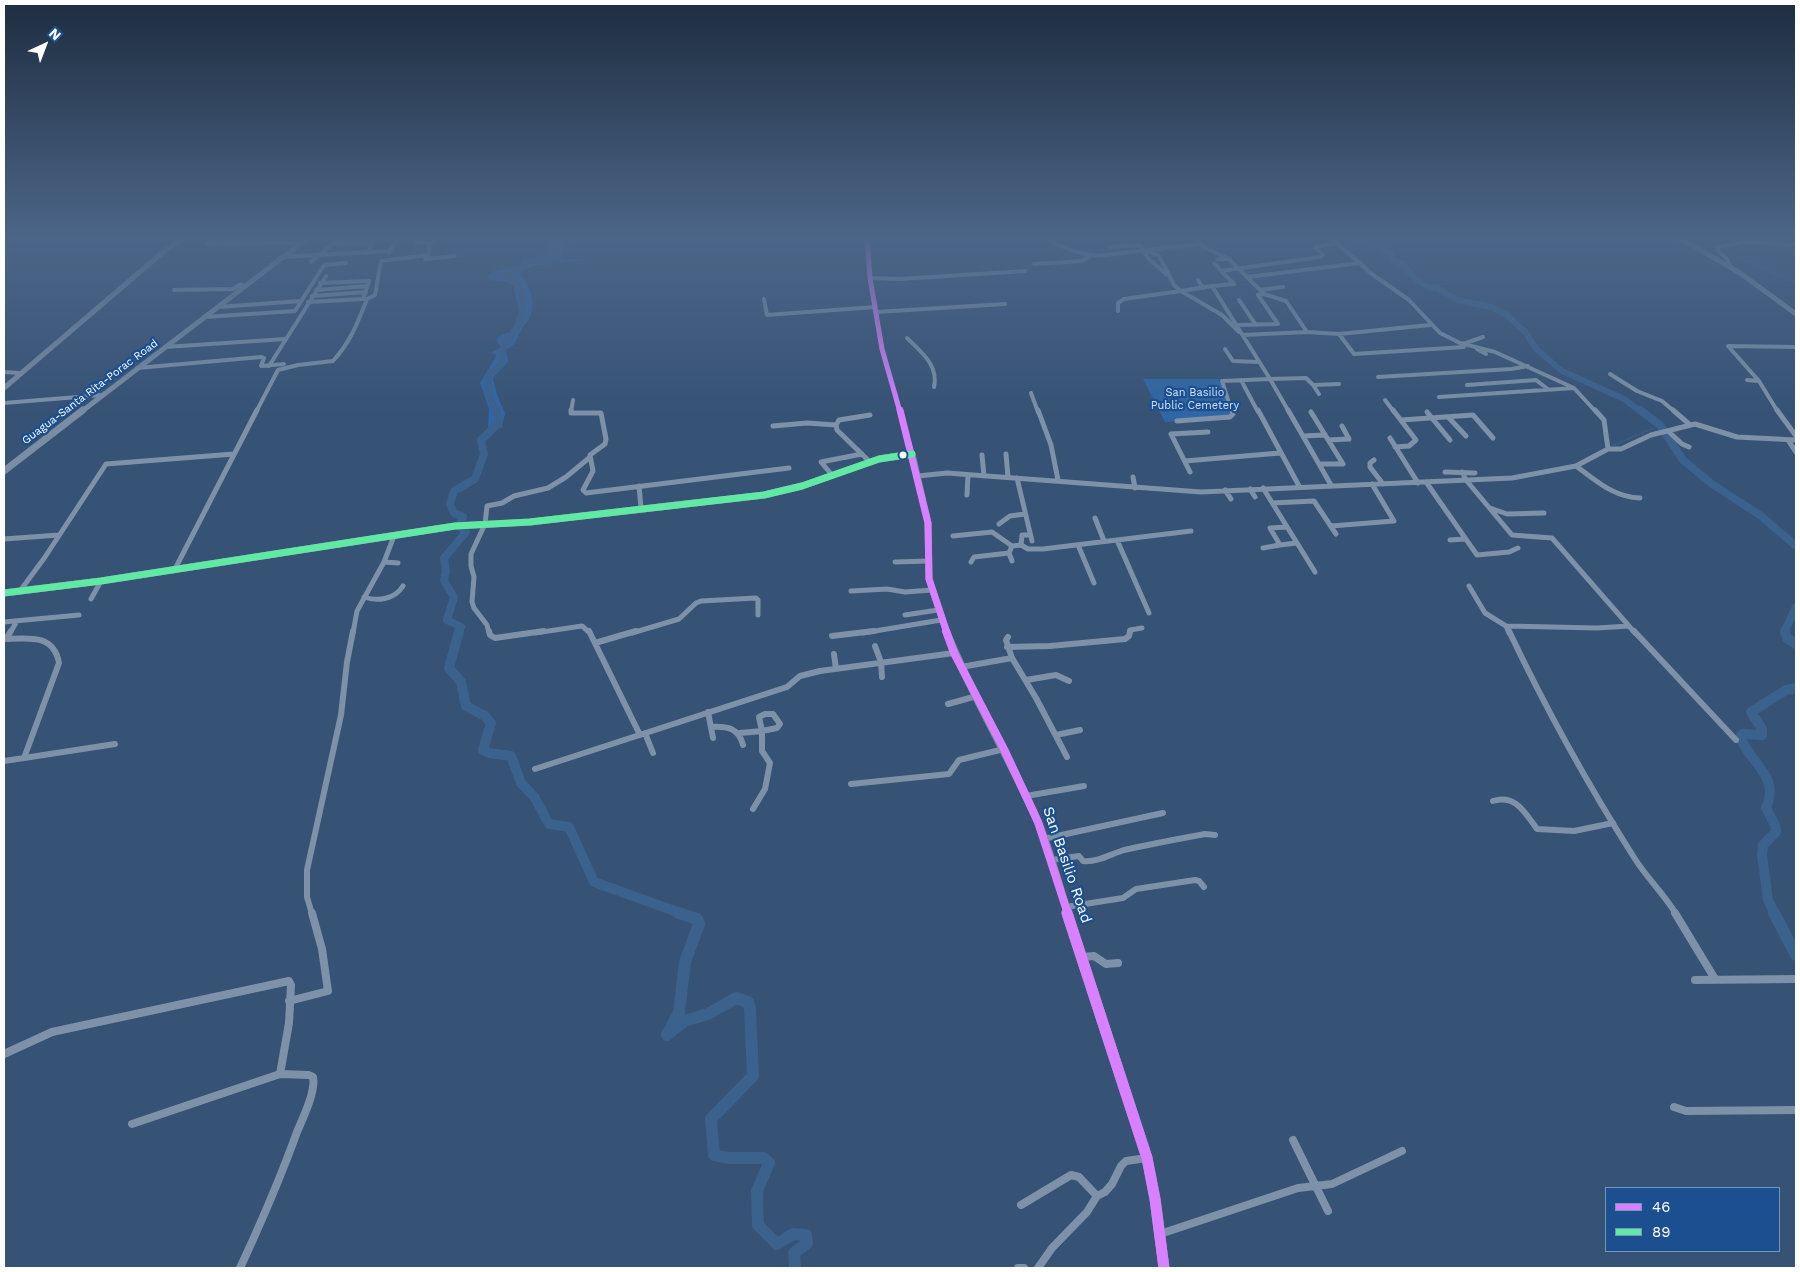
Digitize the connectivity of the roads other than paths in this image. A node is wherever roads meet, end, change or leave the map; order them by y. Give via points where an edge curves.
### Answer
1 (109, 297) edge
2 (229, 297) edge
3 (303, 297) edge
4 (311, 297) edge
5 (364, 297) edge
6 (370, 297) edge
7 (873, 297) edge
8 (1136, 297) edge
9 (1192, 297) edge
10 (1219, 297) edge
11 (1259, 297) edge
12 (1275, 297) edge
13 (1405, 297) edge
14 (1773, 297) edge
15 (764, 298) dead end
16 (1239, 300) dead end
17 (301, 301) junction
18 (308, 302) junction
19 (1004, 304) dead end
20 (218, 306) junction
21 (875, 309) junction
22 (1118, 311) dead end
23 (1796, 314) edge
24 (204, 317) junction
25 (1236, 325) junction
26 (1256, 325) junction
27 (1430, 325) junction
28 (1307, 332) junction
29 (1243, 334) junction
30 (1339, 334) junction
31 (1482, 337) dead end
32 (907, 338) dead end
33 (285, 339) junction
34 (1464, 344) junction
35 (1475, 346) junction
36 (165, 347) junction
37 (1796, 347) edge
38 (1225, 349) dead end
39 (1486, 354) dead end
40 (1259, 362) junction
41 (1517, 362) junction
42 (269, 366) junction
43 (284, 366) junction
44 (1528, 366) junction
45 (137, 368) junction
46 (1516, 368) junction
47 (4, 372) edge
48 (19, 373) junction
49 (1610, 374) dead end
50 (1378, 377) dead end
51 (1270, 379) junction
52 (1241, 380) junction
53 (1747, 380) dead end
54 (1759, 381) junction
55 (1339, 384) dead end
56 (1313, 385) junction
57 (1467, 385) dead end
58 (934, 387) dead end
59 (4, 388) edge
60 (1574, 388) junction
61 (1549, 390) junction
62 (1030, 393) dead end
63 (1318, 394) dead end
64 (102, 395) junction
65 (1439, 397) dead end
66 (573, 400) dead end
67 (1385, 400) dead end
68 (4, 403) edge
69 (1312, 412) dead end
70 (1427, 412) dead end
71 (870, 415) dead end
72 (1448, 417) junction
73 (1432, 419) junction
74 (1401, 420) junction
75 (1177, 422) dead end
76 (1689, 424) junction
77 (836, 425) junction
78 (773, 426) dead end
79 (1342, 426) dead end
80 (1666, 431) junction
81 (1208, 432) dead end
82 (1303, 436) junction
83 (1466, 436) dead end
84 (1326, 438) junction
85 (1390, 438) dead end
86 (1493, 438) dead end
87 (1796, 438) edge
88 (1450, 440) dead end
89 (1788, 440) junction
90 (1396, 447) junction
91 (1688, 447) dead end
92 (1608, 449) junction
93 (1796, 452) edge
94 (1280, 453) junction
95 (234, 454) junction
96 (862, 454) junction
97 (912, 454) junction
98 (982, 454) dead end
99 (1006, 454) dead end
100 (589, 458) junction
101 (1185, 460) junction
102 (1374, 460) dead end
103 (870, 462) junction
104 (1319, 464) junction
105 (1576, 466) junction
106 (789, 468) dead end
107 (4, 471) edge
108 (1190, 472) dead end
109 (1445, 472) dead end
110 (1475, 474) dead end
111 (832, 475) junction
112 (968, 475) junction
113 (918, 476) junction
114 (984, 476) junction
115 (1008, 477) junction
116 (1133, 477) dead end
117 (1465, 477) junction
118 (1017, 478) junction
119 (1058, 480) junction
120 (1417, 481) junction
121 (1426, 482) junction
122 (1382, 483) junction
123 (1372, 484) junction
124 (1331, 485) junction
125 (639, 486) junction
126 (1299, 486) junction
127 (1135, 488) junction
128 (1263, 488) junction
129 (1250, 489) junction
130 (1225, 490) junction
131 (967, 495) dead end
132 (1255, 497) dead end
133 (1640, 498) dead end
134 (1231, 499) dead end
135 (1273, 503) junction
136 (641, 508) junction
137 (1489, 508) junction
138 (1544, 513) dead end
139 (1025, 514) junction
140 (1095, 518) dead end
141 (999, 524) dead end
142 (481, 525) junction
143 (1331, 526) junction
144 (1287, 527) junction
145 (1191, 531) dead end
146 (1336, 534) dead end
147 (59, 535) junction
148 (1030, 535) junction
149 (394, 536) junction
150 (953, 536) dead end
151 (4, 539) edge
152 (1465, 539) junction
153 (1117, 540) junction
154 (1450, 540) dead end
155 (1032, 541) dead end
156 (1104, 541) junction
157 (1298, 543) junction
158 (1280, 544) junction
159 (1021, 545) junction
160 (1078, 545) junction
161 (1012, 546) junction
162 (1263, 548) dead end
163 (1518, 548) dead end
164 (1009, 553) junction
165 (930, 561) junction
166 (1012, 561) dead end
167 (384, 562) junction
168 (895, 562) dead end
169 (971, 562) dead end
170 (398, 563) dead end
171 (175, 568) junction
172 (1315, 572) dead end
173 (101, 581) junction
174 (1094, 583) dead end
175 (403, 586) dead end
176 (1469, 586) dead end
177 (932, 590) junction
178 (20, 591) junction
179 (851, 591) dead end
180 (4, 593) edge
181 (364, 598) junction
182 (91, 599) dead end
183 (938, 610) junction
184 (1149, 614) dead end
185 (79, 615) dead end
186 (758, 615) dead end
187 (905, 615) dead end
188 (941, 620) junction
189 (17, 621) junction
190 (4, 622) edge
191 (1506, 626) junction
192 (1629, 626) junction
193 (1142, 628) dead end
194 (832, 636) dead end
195 (1008, 638) dead end
196 (595, 643) junction
197 (875, 646) dead end
198 (1007, 647) junction
199 (954, 653) junction
200 (834, 654) dead end
201 (1012, 658) junction
202 (881, 662) junction
203 (961, 667) junction
204 (836, 669) junction
205 (882, 677) dead end
206 (1026, 680) junction
207 (1069, 681) dead end
208 (977, 696) junction
209 (948, 704) dead end
210 (708, 712) junction
211 (711, 727) junction
212 (1080, 730) dead end
213 (642, 734) junction
214 (740, 734) junction
215 (1056, 734) junction
216 (713, 738) dead end
217 (1736, 740) dead end
218 (115, 744) dead end
219 (743, 745) dead end
220 (1004, 750) junction
221 (653, 753) dead end
222 (1067, 757) dead end
223 (24, 758) junction
224 (4, 761) edge
225 (535, 769) dead end
226 (851, 784) dead end
227 (1084, 786) dead end
228 (1026, 796) junction
229 (1493, 801) dead end
230 (753, 809) dead end
231 (1164, 813) dead end
232 (1613, 823) junction
233 (1215, 835) dead end
234 (1043, 839) junction
235 (1051, 860) junction
236 (1204, 886) dead end
237 (1066, 907) junction
238 (1082, 957) junction
239 (1118, 963) dead end
240 (1715, 979) junction
241 (1796, 979) edge
242 (1695, 980) dead end
243 (289, 1001) junction
244 (4, 1054) edge
245 (280, 1074) junction
246 (1674, 1107) dead end
247 (1796, 1110) edge
248 (132, 1124) dead end
249 (1293, 1140) dead end
250 (1402, 1151) dead end
251 (1146, 1158) junction
252 (1318, 1187) junction
253 (1097, 1196) junction
254 (1021, 1205) dead end
255 (1328, 1211) dead end
256 (1160, 1234) junction
257 (240, 1268) edge
258 (1018, 1268) edge
259 (1024, 1268) edge
260 (1038, 1268) edge
261 (1164, 1268) edge

1 - 48 street
2 - 20 street, Guagua-Santa Rita-Porac Road
3 - 17 street
4 - 18 street
5 - 18 street
6 - 43 street via 359,322 333,361
7 - 21 street
8 - 22 street via 1118,303
9 - 25 street
10 - 25 street
11 - 26 street via 1278,324
12 - 28 street via 1286,301
13 - 27 street
14 - 23 street
15 - 21 street via 767,315
16 - 26 street
17 - 20 street
17 - 24 street via 295,311
18 - 33 street
19 - 21 street
20 - 24 street, Guagua-Santa Rita-Porac Road
21 - 97 street via 880,340
24 - 36 street, Guagua-Santa Rita-Porac Road
25 - 26 street
25 - 29 street
27 - 30 street
27 - 34 street via 1440,334
28 - 29 street
28 - 30 street
29 - 40 street
30 - 35 street via 1354,354
31 - 34 street
32 - 58 street via 935,371 937,380
33 - 36 street
33 - 42 street
34 - 35 street
35 - 39 street
35 - 41 street
36 - 45 street, Guagua-Santa Rita-Porac Road
37 - 54 street via 1728,346
38 - 40 street via 1232,361
40 - 51 street
41 - 44 street
41 - 46 street
42 - 43 street
42 - 45 street via 260,364 264,358 261,357
43 - 95 street via 278,370
44 - 46 street
44 - 60 street
45 - 64 street, Guagua-Santa Rita-Porac Road
46 - 50 street
47 - 48 street
48 - 59 street
49 - 76 street via 1637,391 1662,401
51 - 52 street
51 - 56 street via 1306,378
51 - 82 street
52 - 75 street via 1222,382 1233,414 1230,418
52 - 94 street
53 - 54 street
54 - 87 street
55 - 56 street
56 - 63 street
57 - 61 street via 1536,380
60 - 61 street
60 - 92 street via 1604,420
61 - 65 street
62 - 119 street via 1051,444
64 - 68 street
64 - 107 street, Guagua-Santa Rita-Porac Road
66 - 100 street via 571,413 598,412 603,415 605,444
67 - 74 street
69 - 84 street
70 - 73 street
71 - 77 street via 839,420
72 - 73 street
72 - 83 street
72 - 86 street via 1473,415
73 - 74 street
73 - 88 street
74 - 90 street via 1416,442
76 - 80 street
76 - 89 street via 1700,424 1737,436
77 - 78 street
77 - 96 street
79 - 84 street via 1349,439
80 - 91 street
80 - 92 street via 1621,449
81 - 101 street via 1171,434
82 - 84 street
82 - 104 street
84 - 104 street via 1343,464
85 - 90 street
87 - 89 street
89 - 93 street
90 - 120 street
92 - 105 street
94 - 101 street
94 - 126 street
95 - 147 street via 106,464
95 - 171 street
96 - 103 street
96 - 111 street via 821,462
97 - 103 street
97 - 113 street, San Basilio Road
98 - 114 street
99 - 115 street
100 - 125 street via 593,469 584,492
100 - 142 street via 548,488 522,493 490,505
101 - 108 street
102 - 122 street via 1370,468
103 - 111 street
104 - 124 street
105 - 117 street via 1526,476
105 - 133 street via 1617,496
106 - 125 street
109 - 117 street
110 - 117 street
111 - 136 street via 764,495
112 - 113 street via 940,473
112 - 114 street
112 - 131 street
113 - 165 street, San Basilio Road via 928,523
114 - 115 street
115 - 118 street
116 - 127 street
117 - 121 street
117 - 137 street
118 - 119 street
118 - 139 street
119 - 127 street
120 - 121 street
120 - 122 street
121 - 152 street
122 - 123 street
123 - 124 street
123 - 143 street via 1394,520
124 - 126 street
125 - 136 street
126 - 128 street
127 - 130 street
128 - 129 street
128 - 135 street
129 - 130 street
129 - 132 street
130 - 134 street
135 - 143 street via 1314,501
135 - 144 street
136 - 142 street
137 - 138 street via 1507,514
137 - 192 street via 1512,535 1552,538
139 - 141 street via 1010,516
139 - 148 street
140 - 156 street
142 - 149 street
142 - 196 street via 471,554 474,577 472,602 490,635 500,638 582,626 591,633
143 - 146 street
144 - 157 street
144 - 158 street via 1270,528
145 - 153 street
147 - 151 street
147 - 178 street
148 - 155 street
148 - 159 street via 1021,536
149 - 167 street
149 - 171 street
150 - 161 street via 992,532
152 - 154 street
152 - 163 street via 1474,555 1509,552
153 - 156 street
153 - 184 street
156 - 160 street
157 - 158 street
157 - 172 street
158 - 162 street
159 - 160 street via 1032,550
159 - 161 street
160 - 174 street
161 - 164 street
164 - 166 street
164 - 169 street via 974,557
165 - 168 street
165 - 177 street, San Basilio Road
167 - 170 street
167 - 181 street
171 - 173 street
173 - 178 street
173 - 182 street
175 - 181 street via 392,596
176 - 191 street via 1485,613
177 - 179 street
177 - 183 street, San Basilio Road
178 - 180 street
181 - 243 street via 357,611 350,643 341,715 307,870 307,897 322,949 328,991
183 - 187 street
183 - 188 street, San Basilio Road
185 - 189 street
186 - 196 street via 756,598 710,599 696,603 680,619
188 - 194 street
188 - 199 street, San Basilio Road
189 - 190 street
189 - 223 street via 6,639 30,637 45,643 55,650 59,663
191 - 192 street
191 - 232 street via 1544,705
192 - 217 street
193 - 198 street via 1130,630 1125,639
195 - 198 street
196 - 213 street
197 - 202 street
198 - 201 street
199 - 202 street
199 - 203 street, San Basilio Road
200 - 204 street
201 - 203 street
201 - 206 street
202 - 204 street
202 - 205 street
203 - 208 street, San Basilio Road
204 - 210 street via 800,676 787,687
206 - 207 street via 1056,675
206 - 215 street
208 - 209 street
208 - 220 street, San Basilio Road
210 - 211 street
210 - 213 street
211 - 214 street via 730,726
211 - 216 street
212 - 215 street
213 - 221 street
213 - 225 street
214 - 219 street
214 - 230 street via 762,731 762,751 770,763 765,789
215 - 222 street
218 - 223 street
220 - 226 street via 959,760 949,774
220 - 228 street, San Basilio Road
223 - 224 street
227 - 228 street
228 - 234 street, San Basilio Road
229 - 232 street via 1517,803 1537,829 1574,831
231 - 234 street
232 - 240 street via 1636,861 1669,903
233 - 235 street via 1168,841 1095,858 1090,862 1079,856
234 - 235 street, San Basilio Road
235 - 237 street, San Basilio Road
236 - 237 street via 1195,880 1136,889 1123,898
237 - 238 street, San Basilio Road
238 - 239 street via 1094,956 1106,964
238 - 251 street, San Basilio Road
240 - 241 street
240 - 242 street
243 - 244 street via 291,985 289,981 282,981 246,992 52,1032
243 - 245 street via 289,1023
245 - 248 street
245 - 257 street via 309,1075 313,1077 312,1090 271,1202
246 - 247 street via 1686,1111
249 - 252 street
250 - 252 street via 1332,1184
251 - 253 street via 1126,1162 1112,1184
251 - 256 street, San Basilio Road
252 - 255 street
252 - 256 street via 1298,1188
253 - 254 street via 1079,1177 1071,1175
253 - 260 street
256 - 261 street, San Basilio Road
258 - 259 street

